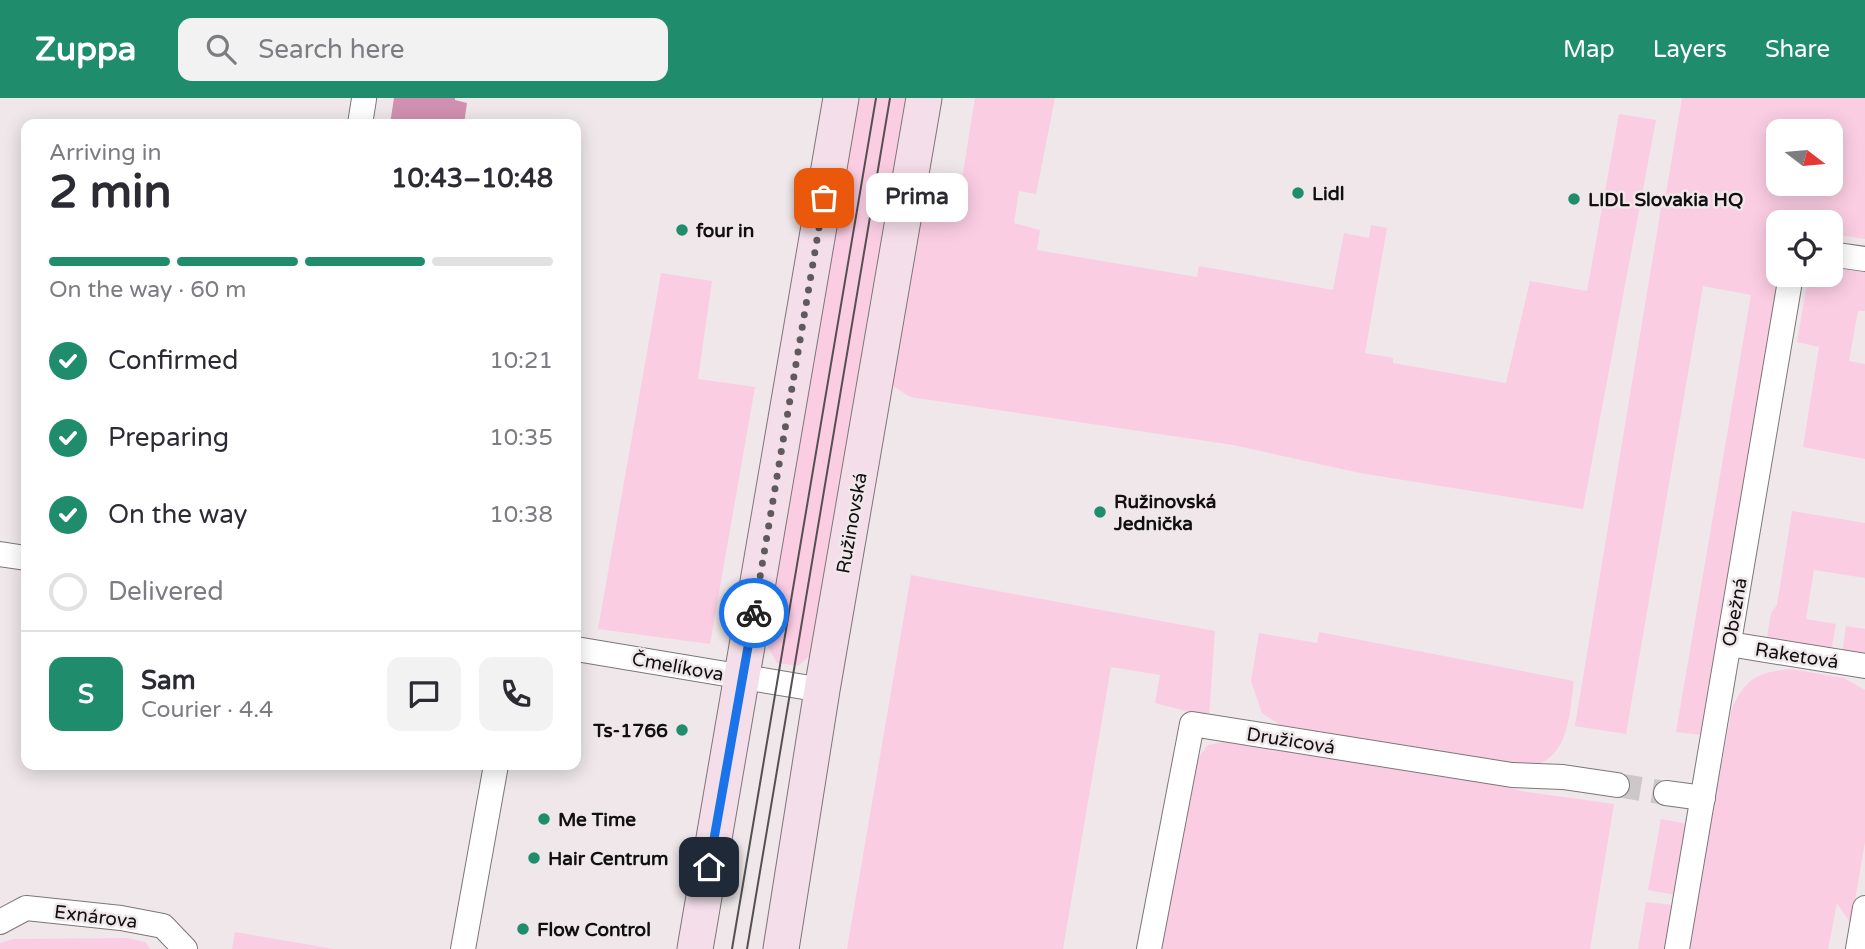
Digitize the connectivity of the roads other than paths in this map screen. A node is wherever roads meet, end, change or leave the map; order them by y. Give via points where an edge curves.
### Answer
1 (841, 98) edge
2 (924, 98) edge
3 (364, 99) edge
4 (361, 119) edge
5 (1843, 256) edge
6 (1865, 259) edge
7 (1789, 287) edge
8 (0, 554) edge
9 (21, 557) edge
10 (1729, 644) junction
11 (581, 650) edge
12 (1865, 666) edge
13 (743, 677) junction
14 (822, 690) junction
15 (495, 770) edge
16 (1617, 785) tunnel mouth
17 (1665, 793) tunnel mouth
18 (1703, 798) junction
19 (1865, 908) edge
20 (0, 922) edge
21 (185, 949) edge
22 (463, 949) edge
23 (695, 949) edge
24 (781, 949) edge
25 (1149, 949) edge
26 (1677, 949) edge
27 (1858, 949) edge

1 - 13 street
2 - 14 street, Ružinovská
3 - 4 street
5 - 6 street
7 - 10 street, Obežná
8 - 9 street
10 - 12 street, Raketová
10 - 18 street, Obežná
11 - 13 street, Čmelíkova
13 - 14 street, Čmelíkova
13 - 23 street
14 - 24 street, Ružinovská
15 - 22 street
16 - 25 street, Družicová via 1511,775 1192,724
17 - 18 street
18 - 26 street, Obežná
19 - 27 street
20 - 21 street, Exnárova via 26,908 121,918 163,926

